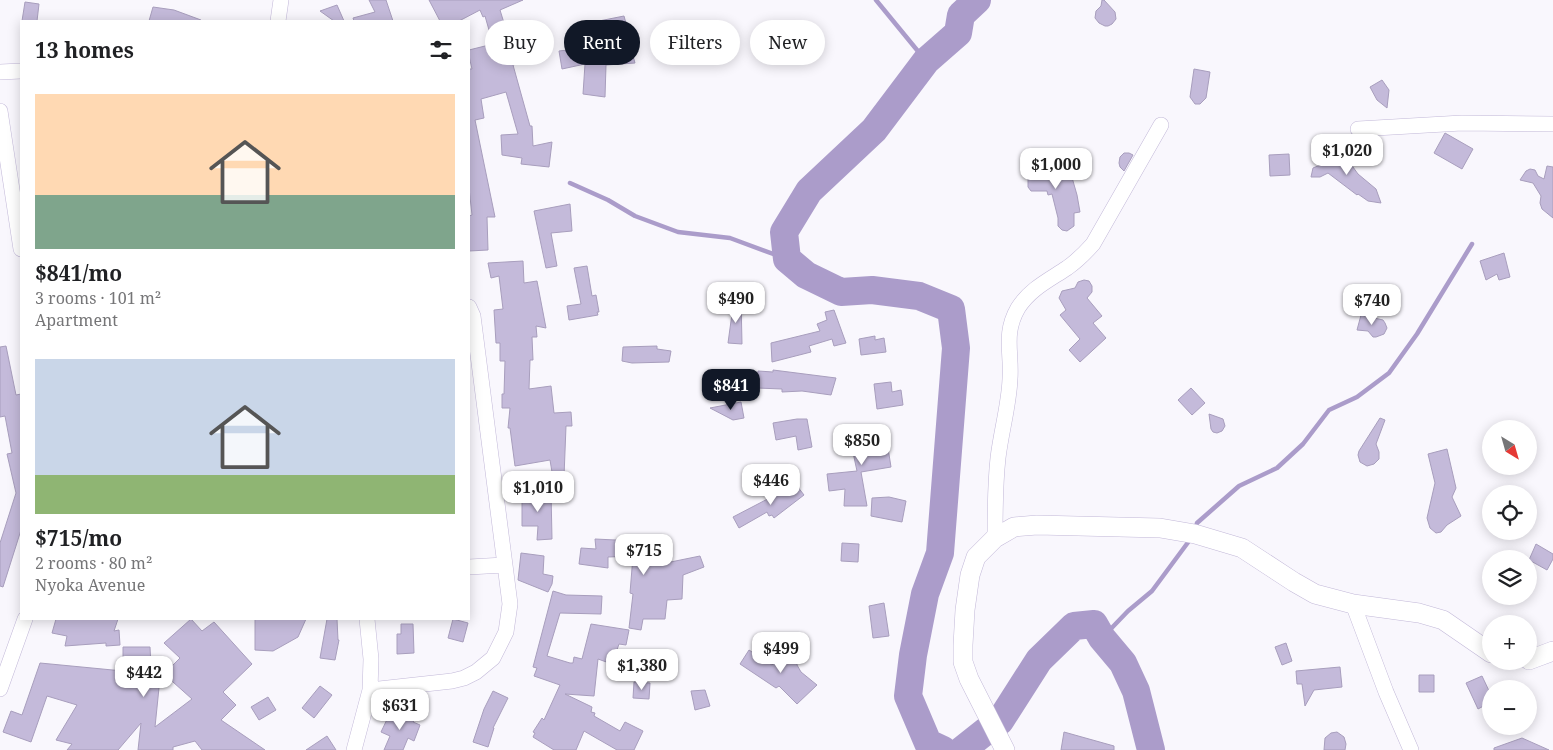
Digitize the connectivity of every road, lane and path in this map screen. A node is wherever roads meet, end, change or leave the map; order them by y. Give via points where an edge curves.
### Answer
1 (281, 0) edge
2 (278, 20) edge
3 (20, 71) edge
4 (0, 72) edge
5 (0, 111) edge
6 (1553, 124) edge
7 (1162, 125) dead end
8 (1358, 129) dead end
9 (20, 242) edge
10 (470, 309) edge
11 (995, 538) junction
12 (504, 565) junction
13 (470, 567) edge
14 (1353, 604) junction
15 (25, 620) edge
16 (367, 620) edge
17 (1482, 647) edge
18 (1553, 651) edge
19 (1537, 657) edge
20 (0, 689) edge
21 (370, 690) junction
22 (354, 750) edge
23 (1005, 750) edge
24 (1411, 750) edge

1 - 2 street
3 - 4 street
5 - 9 street
6 - 8 street via 1462,123
7 - 11 street via 1092,244 1068,267 1034,288 1018,308 1009,328 1010,379 998,459
10 - 12 street
11 - 14 street via 1014,526 1037,525 1160,528 1195,534 1242,548 1315,594
11 - 23 street via 976,557 970,575 963,662
12 - 13 street
12 - 21 street via 510,604 506,632 486,665 464,678
14 - 17 street via 1419,613 1443,620
14 - 24 street
15 - 20 street
16 - 21 street
18 - 19 street
21 - 22 street

